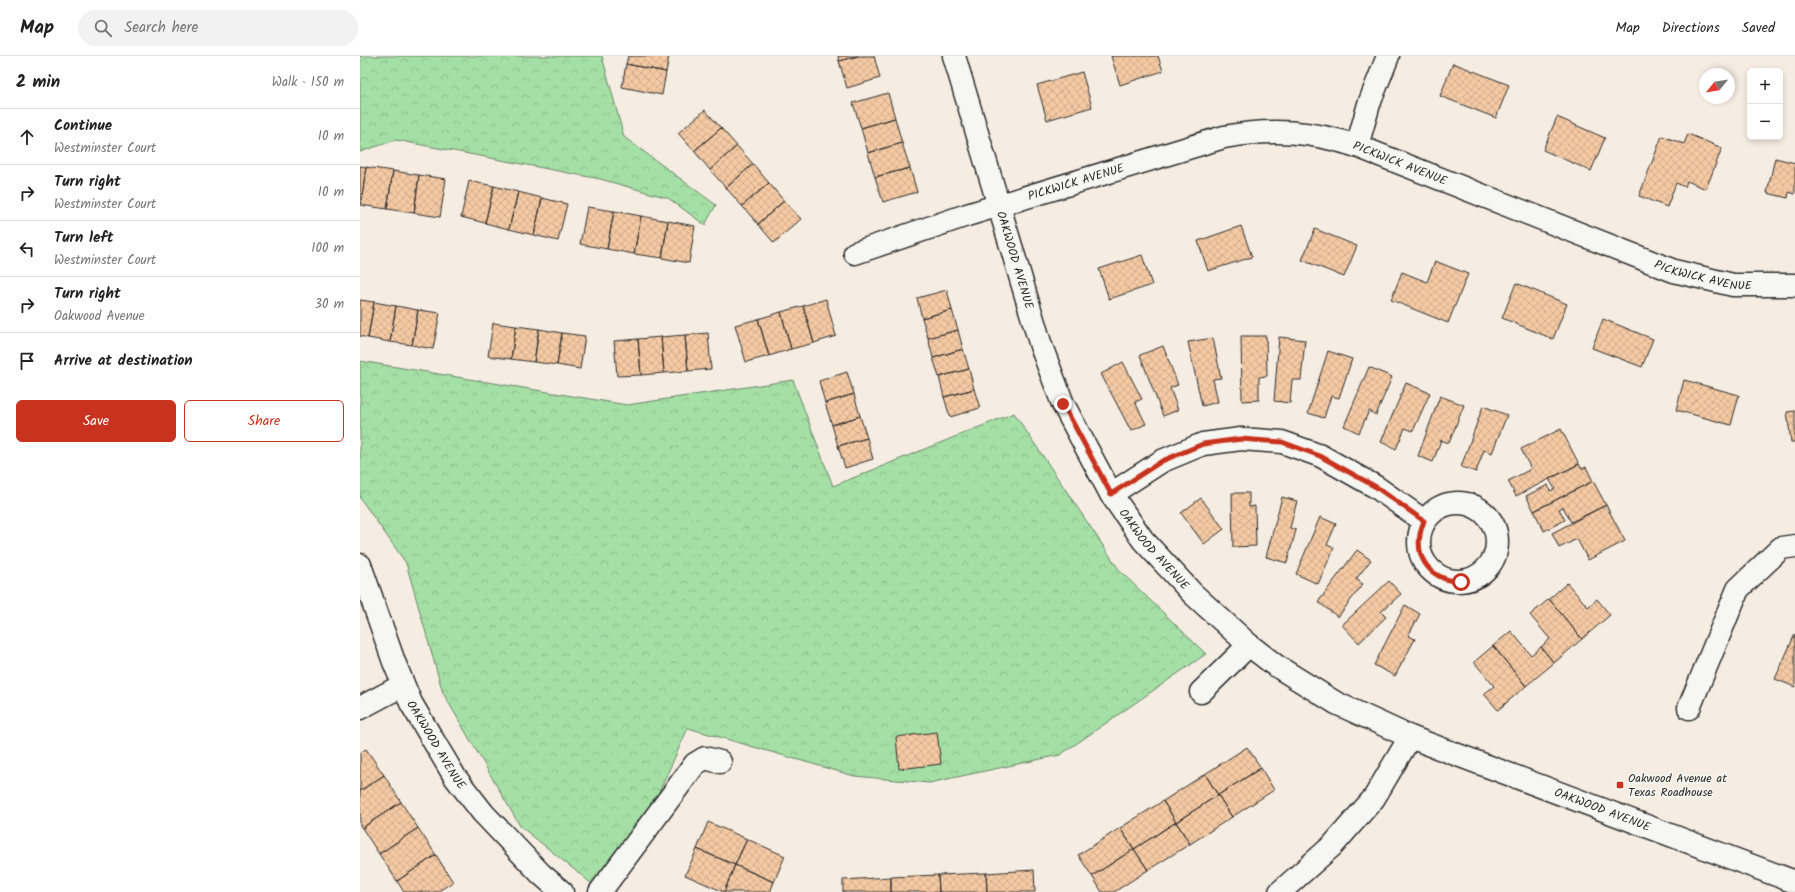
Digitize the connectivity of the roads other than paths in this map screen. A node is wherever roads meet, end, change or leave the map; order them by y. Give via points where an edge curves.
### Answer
1 (954, 56) edge
2 (1388, 56) edge
3 (1357, 146) junction
4 (998, 206) junction
5 (855, 253) dead end
6 (1795, 285) edge
7 (1111, 494) junction
8 (1424, 521) dead end
9 (1795, 546) edge
10 (360, 565) edge
11 (1249, 645) junction
12 (403, 685) junction
13 (1201, 692) dead end
14 (360, 708) edge
15 (1689, 708) dead end
16 (1410, 737) junction
17 (720, 762) dead end
18 (1795, 882) edge
19 (562, 892) edge
20 (600, 892) edge
21 (1280, 892) edge

1 - 4 street, OAKWOOD AVENUE
2 - 3 street via 1369,104
3 - 4 street, PICKWICK AVENUE via 1314,134 1280,131 1248,133
3 - 6 street, PICKWICK AVENUE via 1674,271 1733,285
4 - 5 street, PICKWICK AVENUE
4 - 7 street, OAKWOOD AVENUE via 1041,346 1063,404
7 - 8 street via 1162,461 1203,444 1241,439 1282,442 1320,456 1376,487
7 - 11 street, OAKWOOD AVENUE via 1143,540 1192,593
9 - 15 street via 1781,548 1738,589
10 - 12 street, OAKWOOD AVENUE
11 - 13 street
11 - 16 street, OAKWOOD AVENUE via 1275,665 1336,703
12 - 14 street
12 - 19 street, OAKWOOD AVENUE via 455,777 483,813
16 - 18 street, OAKWOOD AVENUE
16 - 21 street via 1374,798 1334,845
17 - 20 street via 705,758 694,764

